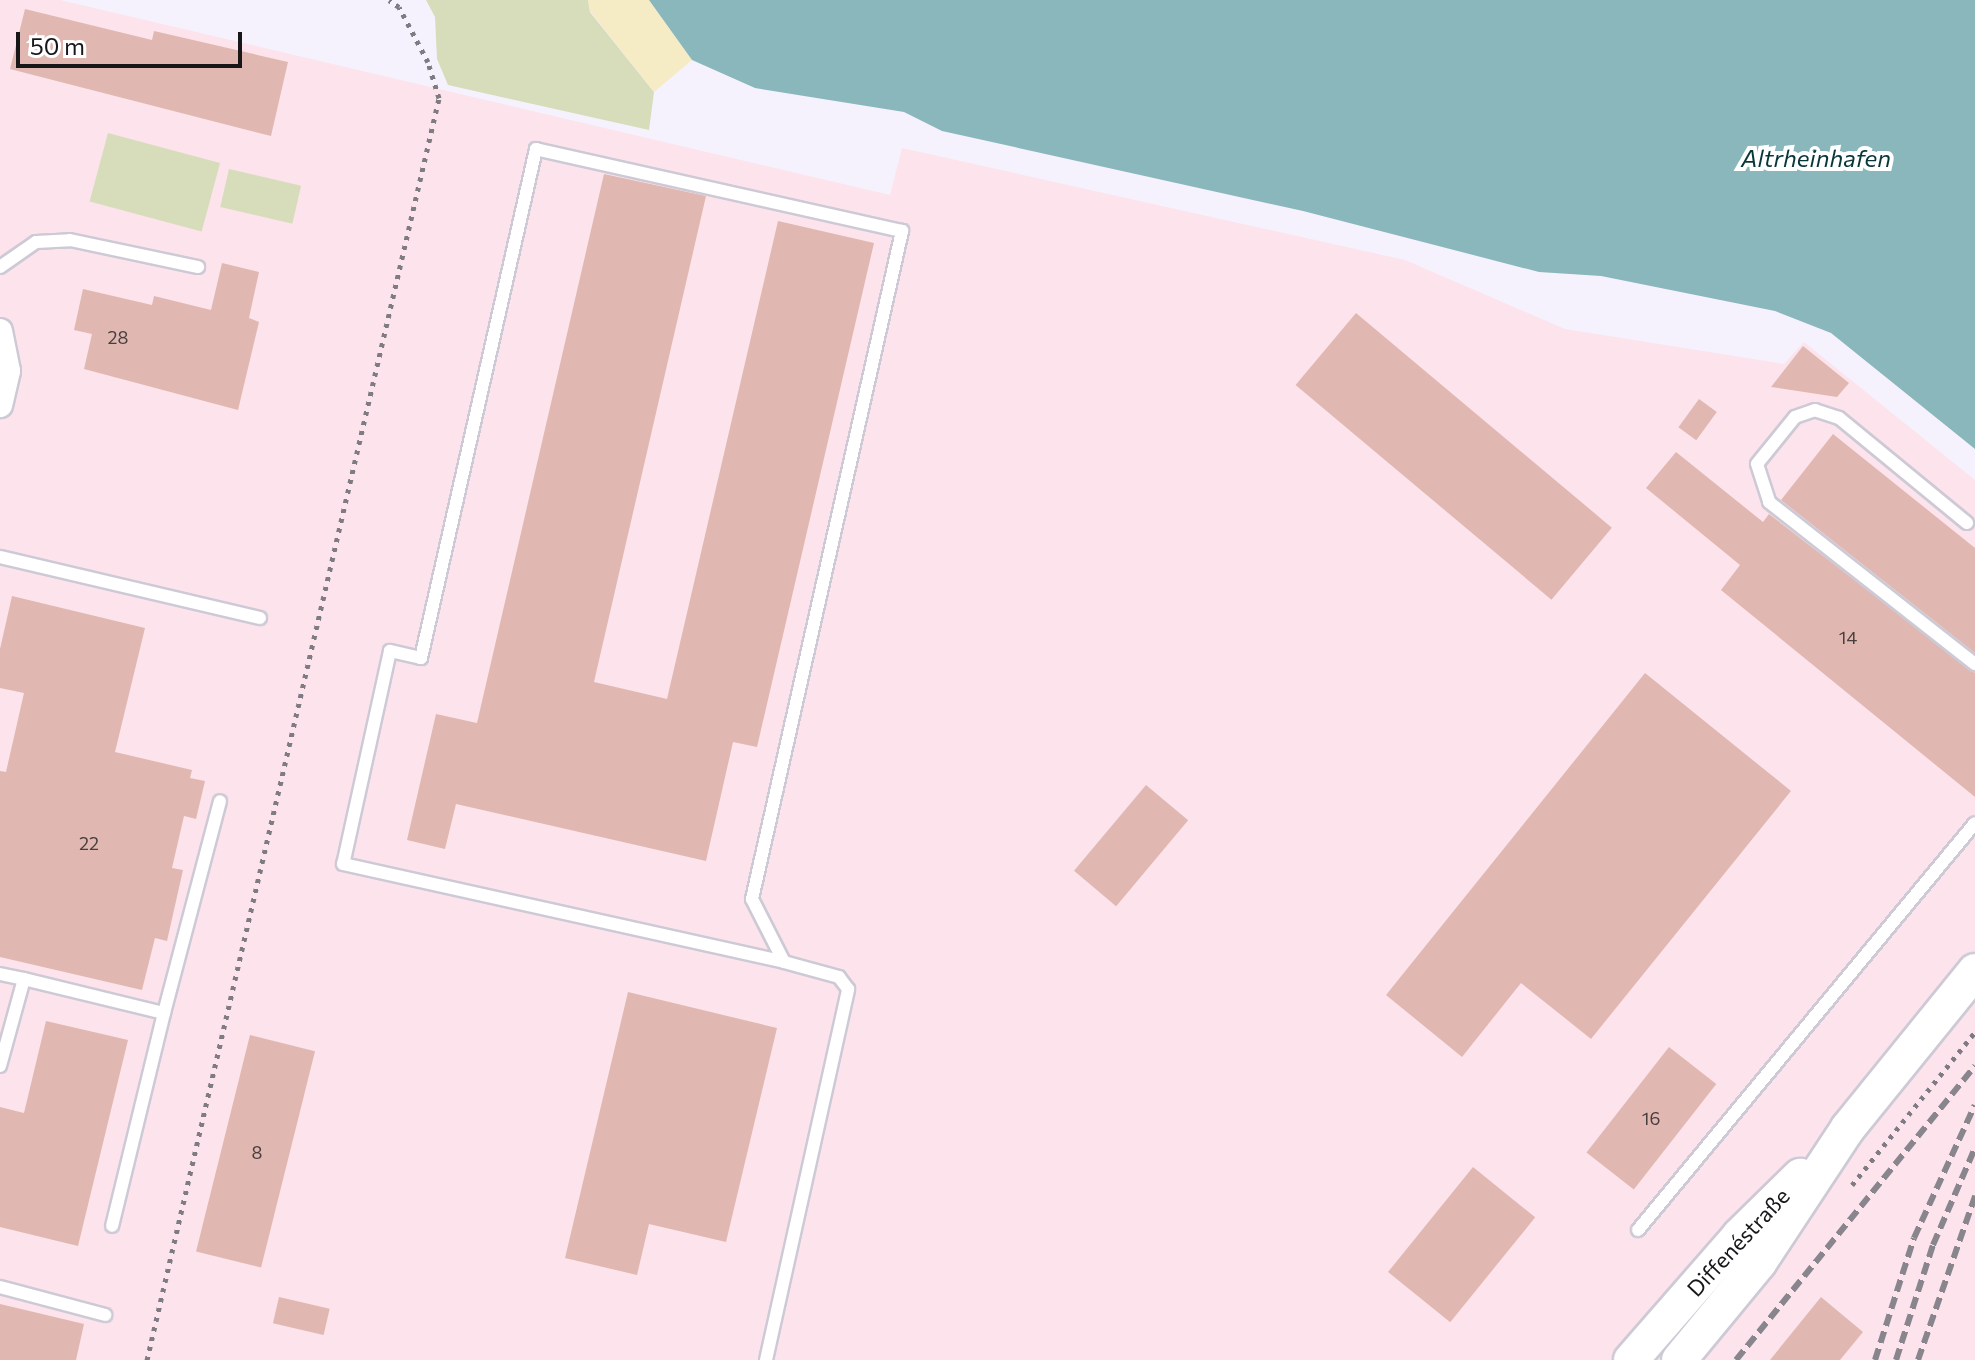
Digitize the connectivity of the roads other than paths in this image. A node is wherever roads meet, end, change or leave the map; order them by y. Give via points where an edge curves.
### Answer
1 (0, 267) edge
2 (198, 267) dead end
3 (1, 336) edge
4 (0, 405) edge
5 (1967, 523) dead end
6 (0, 557) edge
7 (260, 618) dead end
8 (1975, 664) edge
9 (220, 801) dead end
10 (1975, 823) edge
11 (784, 962) junction
12 (1975, 971) edge
13 (0, 974) edge
14 (24, 979) junction
15 (164, 1013) junction
16 (0, 1066) edge
17 (1848, 1128) junction
18 (112, 1226) dead end
19 (1638, 1230) dead end
20 (0, 1287) edge
21 (105, 1315) dead end
22 (766, 1360) edge
23 (1631, 1360) edge
24 (1679, 1360) edge

1 - 2 lane via 36,242 70,240
3 - 4 street via 8,371
5 - 8 lane via 1839,418 1815,410 1795,417 1757,464 1769,502
6 - 7 lane
9 - 15 lane
10 - 19 lane
11 - 11 lane via 752,899 902,231 536,149 421,658 390,651 343,864
11 - 22 lane via 839,977 848,989
12 - 17 main road, Diffenéstraße
13 - 14 lane
14 - 15 lane
14 - 16 lane
15 - 18 lane
17 - 23 main road, Diffenéstraße via 1739,1236
17 - 24 main road, Diffenéstraße via 1759,1263
20 - 21 lane

